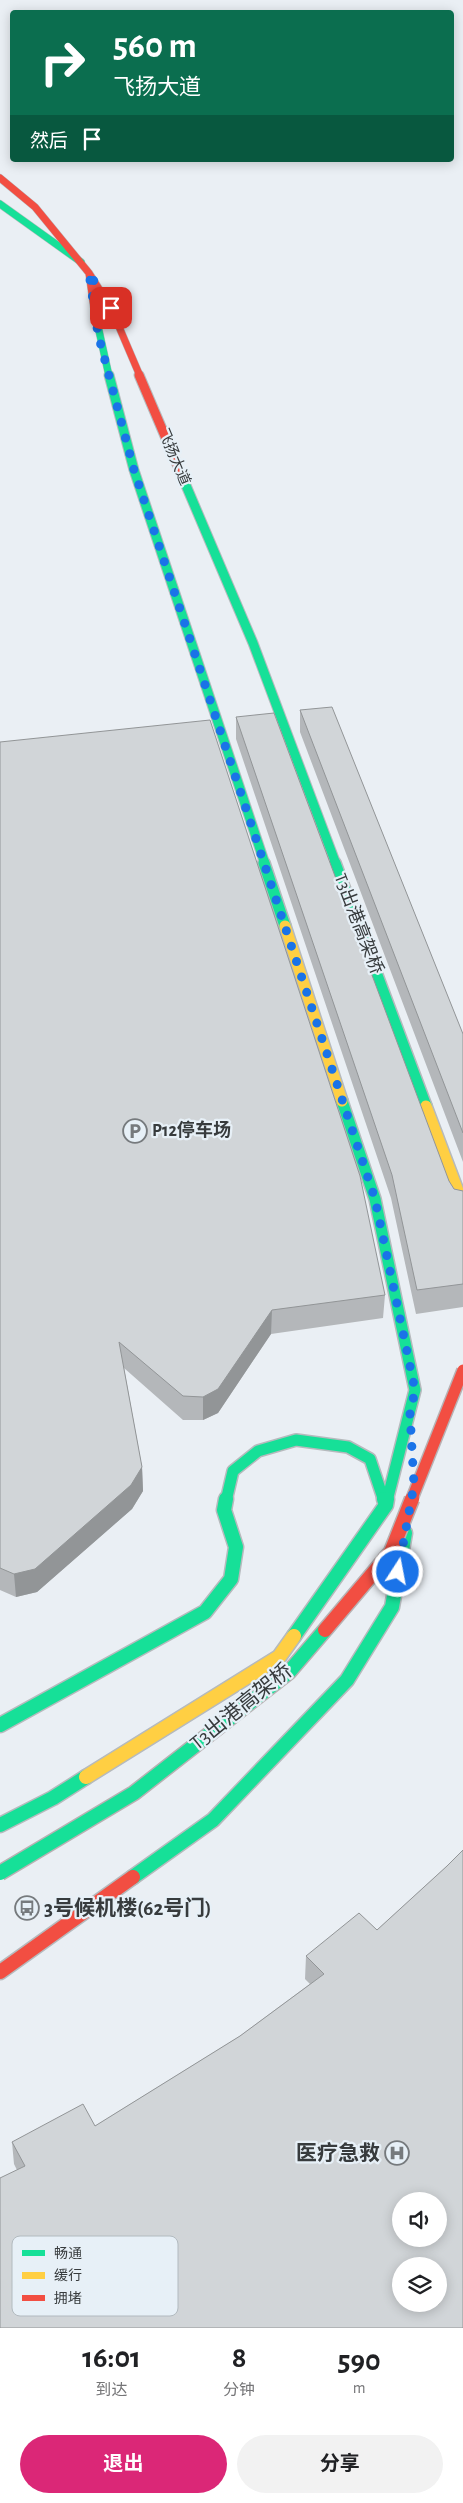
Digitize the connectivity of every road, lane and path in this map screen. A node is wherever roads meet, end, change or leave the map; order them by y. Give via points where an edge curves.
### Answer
1 (0, 178) edge
2 (0, 204) edge
3 (81, 262) junction
4 (89, 273) junction
5 (253, 644) joint
6 (463, 1204) edge
7 (463, 1370) edge
8 (410, 1414) junction
9 (412, 1449) dead end
10 (413, 1467) dead end
11 (386, 1505) junction
12 (0, 1725) edge
13 (0, 1825) edge
14 (0, 1873) edge
15 (0, 1972) edge

1 - 3 main road via 35,207
2 - 3 main road
3 - 4 main road, 飞扬大道
4 - 5 main road, 飞扬大道 via 111,308
4 - 8 main road via 98,334 134,470 375,1199 415,1390
5 - 6 main road, T3出港高架桥
7 - 14 main road, T3出港高架桥, bridge via 390,1552 289,1672 134,1793
8 - 9 main road
8 - 11 main road
10 - 15 main road via 414,1485 392,1607 347,1680 213,1820
11 - 12 main road via 370,1459 348,1447 296,1440 258,1451 233,1471 224,1510 236,1547 232,1579 205,1612
11 - 13 main road via 279,1657 53,1798

